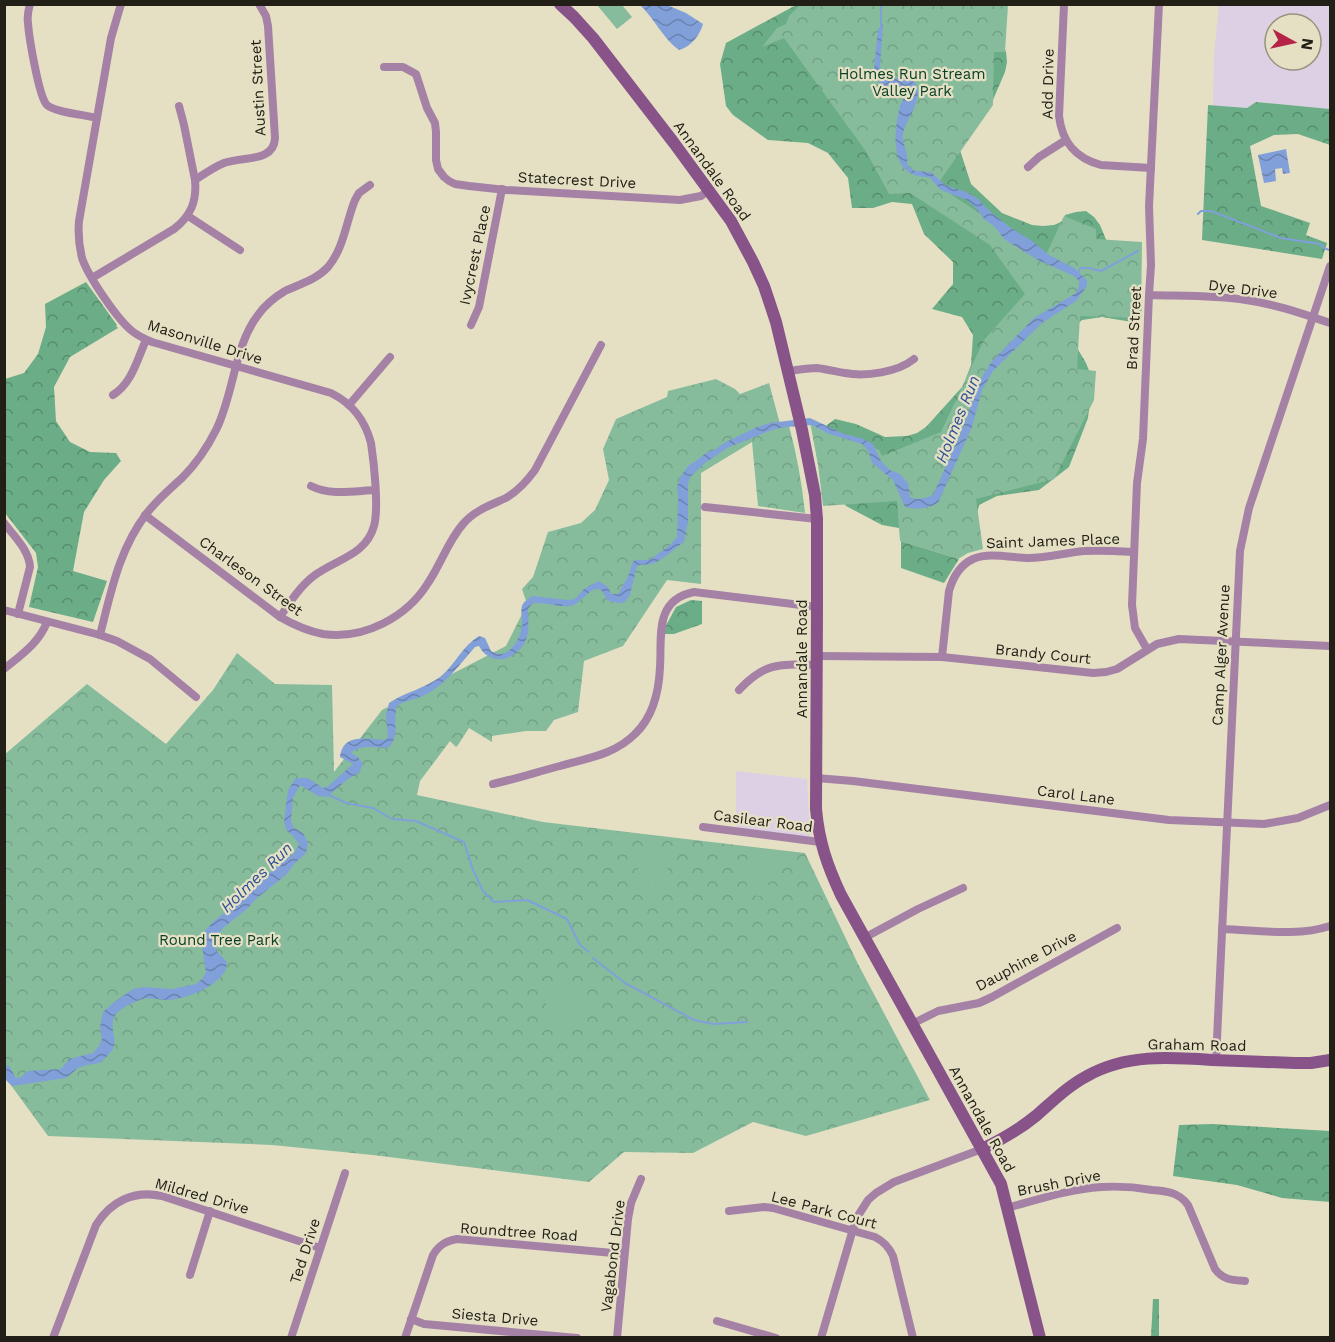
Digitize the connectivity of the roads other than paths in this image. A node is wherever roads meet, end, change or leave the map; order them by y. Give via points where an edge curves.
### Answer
1 (30, 4) edge
2 (121, 4) edge
3 (259, 4) edge
4 (560, 4) edge
5 (1064, 4) edge
6 (1159, 4) edge
7 (384, 67) dead end
8 (178, 106) dead end
9 (97, 118) junction
10 (1065, 140) junction
11 (1028, 167) dead end
12 (1151, 168) junction
13 (195, 180) junction
14 (370, 185) dead end
15 (502, 189) junction
16 (709, 190) junction
17 (188, 216) junction
18 (240, 250) dead end
19 (1330, 266) edge
20 (92, 278) junction
21 (1149, 295) junction
22 (1313, 318) junction
23 (1330, 323) edge
24 (471, 325) dead end
25 (146, 340) junction
26 (601, 345) dead end
27 (390, 357) dead end
28 (914, 359) dead end
29 (237, 366) junction
30 (788, 371) junction
31 (113, 395) dead end
32 (350, 405) junction
33 (311, 486) dead end
34 (375, 490) junction
35 (705, 507) dead end
36 (145, 515) junction
37 (817, 519) junction
38 (4, 523) edge
39 (1134, 552) junction
40 (817, 607) junction
41 (4, 610) edge
42 (18, 614) junction
43 (280, 617) junction
44 (47, 622) junction
45 (100, 635) junction
46 (1235, 642) junction
47 (1330, 646) edge
48 (1147, 649) junction
49 (942, 657) junction
50 (817, 661) junction
51 (4, 669) edge
52 (739, 690) dead end
53 (196, 697) dead end
54 (816, 778) junction
55 (493, 784) dead end
56 (1330, 805) edge
57 (1227, 823) junction
58 (703, 827) dead end
59 (820, 842) junction
60 (963, 888) dead end
61 (1330, 926) edge
62 (1117, 928) dead end
63 (1222, 929) junction
64 (864, 938) junction
65 (912, 1024) junction
66 (1216, 1060) junction
67 (1330, 1060) edge
68 (982, 1149) junction
69 (345, 1173) dead end
70 (641, 1179) dead end
71 (1006, 1208) junction
72 (210, 1211) junction
73 (729, 1211) dead end
74 (852, 1230) junction
75 (321, 1248) junction
76 (624, 1254) junction
77 (189, 1275) dead end
78 (1245, 1281) dead end
79 (411, 1319) junction
80 (717, 1321) dead end
81 (53, 1338) edge
82 (291, 1338) edge
83 (405, 1338) edge
84 (577, 1338) edge
85 (617, 1338) edge
86 (776, 1338) edge
87 (821, 1338) edge
88 (913, 1338) edge
89 (1040, 1338) edge

1 - 9 street via 29,34 44,103 53,109
2 - 9 street, Masonville Drive via 111,36
3 - 13 street, Austin Street via 268,26 273,148 265,155 222,164
4 - 16 main road, Annandale Road via 593,38
5 - 10 street, Add Drive via 1059,116
6 - 12 street, Brad Street
7 - 15 street, Statecrest Drive via 403,67 416,74 435,123 436,160 444,177 455,184
8 - 13 street
9 - 20 street, Masonville Drive via 78,233
10 - 11 street
10 - 12 street, Add Drive via 1077,154 1094,163
12 - 21 street, Brad Street
13 - 17 street via 195,199
14 - 29 street via 355,200 334,260 320,275 285,291 265,306 250,327
15 - 16 street, Statecrest Drive via 680,200 701,196
15 - 24 street, Ivycrest Place via 479,307
16 - 30 main road, Annandale Road via 732,221 760,278
17 - 18 street
17 - 20 street via 174,229
19 - 22 street, Camp Alger Avenue
20 - 25 street, Masonville Drive via 126,326
21 - 22 street, Dye Drive via 1246,300
21 - 39 street, Brad Street
22 - 23 street, Dye Drive
22 - 46 street, Camp Alger Avenue via 1249,508 1239,566
25 - 29 street, Masonville Drive
25 - 31 street via 128,381
26 - 43 street, Charleson Street via 530,478 511,495 481,509 464,523 428,584 410,605 386,622 350,634 322,634
27 - 32 street
28 - 30 street via 894,370 864,374 819,368
29 - 32 street, Masonville Drive via 331,393
29 - 36 street via 224,412 209,443 190,469
30 - 37 main road, Annandale Road
32 - 34 street, Masonville Drive via 368,432
33 - 34 street via 331,492
34 - 43 street, Masonville Drive via 375,524 367,542 353,555 304,584
35 - 37 street
36 - 43 street, Charleson Street
36 - 45 street via 122,557
37 - 40 main road, Annandale Road
38 - 42 street via 30,561
39 - 48 street, Brad Street via 1133,618
39 - 49 street, Saint James Place via 1085,551 1028,558 984,556 968,562 951,582
40 - 50 main road, Annandale Road
40 - 55 street via 685,594 666,609 661,624 657,690 652,710 638,732 606,754
41 - 42 street
42 - 44 street
44 - 45 street
44 - 51 street via 33,645
45 - 53 street via 143,655
46 - 47 street, Brandy Court
46 - 48 street, Brandy Court via 1179,639
46 - 57 street, Camp Alger Avenue
48 - 49 street, Brandy Court via 1117,669 1093,674
49 - 50 street, Brandy Court
50 - 52 street, Brandy Court via 767,668
50 - 54 main road, Annandale Road
54 - 57 street, Carol Lane via 1169,820
54 - 59 main road, Annandale Road
56 - 57 street, Carol Lane via 1281,822
57 - 63 street, Camp Alger Avenue
58 - 59 street, Casilear Road
59 - 64 main road, Annandale Road via 831,874
60 - 64 street
61 - 63 street via 1306,932
62 - 65 street, Dauphine Drive via 992,997 938,1011
63 - 66 street, Camp Alger Avenue
64 - 65 main road, Annandale Road
65 - 68 main road, Annandale Road
66 - 67 main road, Graham Road
66 - 68 main road, Graham Road via 1151,1057 1101,1069 1075,1083 1018,1130
68 - 71 main road, Annandale Road via 1000,1184
68 - 74 street via 886,1186 861,1209
69 - 75 street, Ted Drive
70 - 76 street, Vagabond Drive via 631,1203
71 - 78 street, Brush Drive via 1099,1187 1172,1192 1188,1205 1219,1275
71 - 89 main road, Annandale Road
72 - 75 street, Mildred Drive
72 - 77 street
72 - 81 street, Mildred Drive via 145,1194 126,1198 108,1210 96,1226
73 - 74 street, Lee Park Court via 773,1208
74 - 87 street
74 - 88 street, Lee Park Court via 875,1236 891,1253
75 - 82 street, Ted Drive
76 - 79 street, Roundtree Road via 449,1241 433,1255
76 - 85 street, Vagabond Drive
79 - 83 street, Roundtree Road
79 - 84 street, Siesta Drive via 424,1324
80 - 86 street

